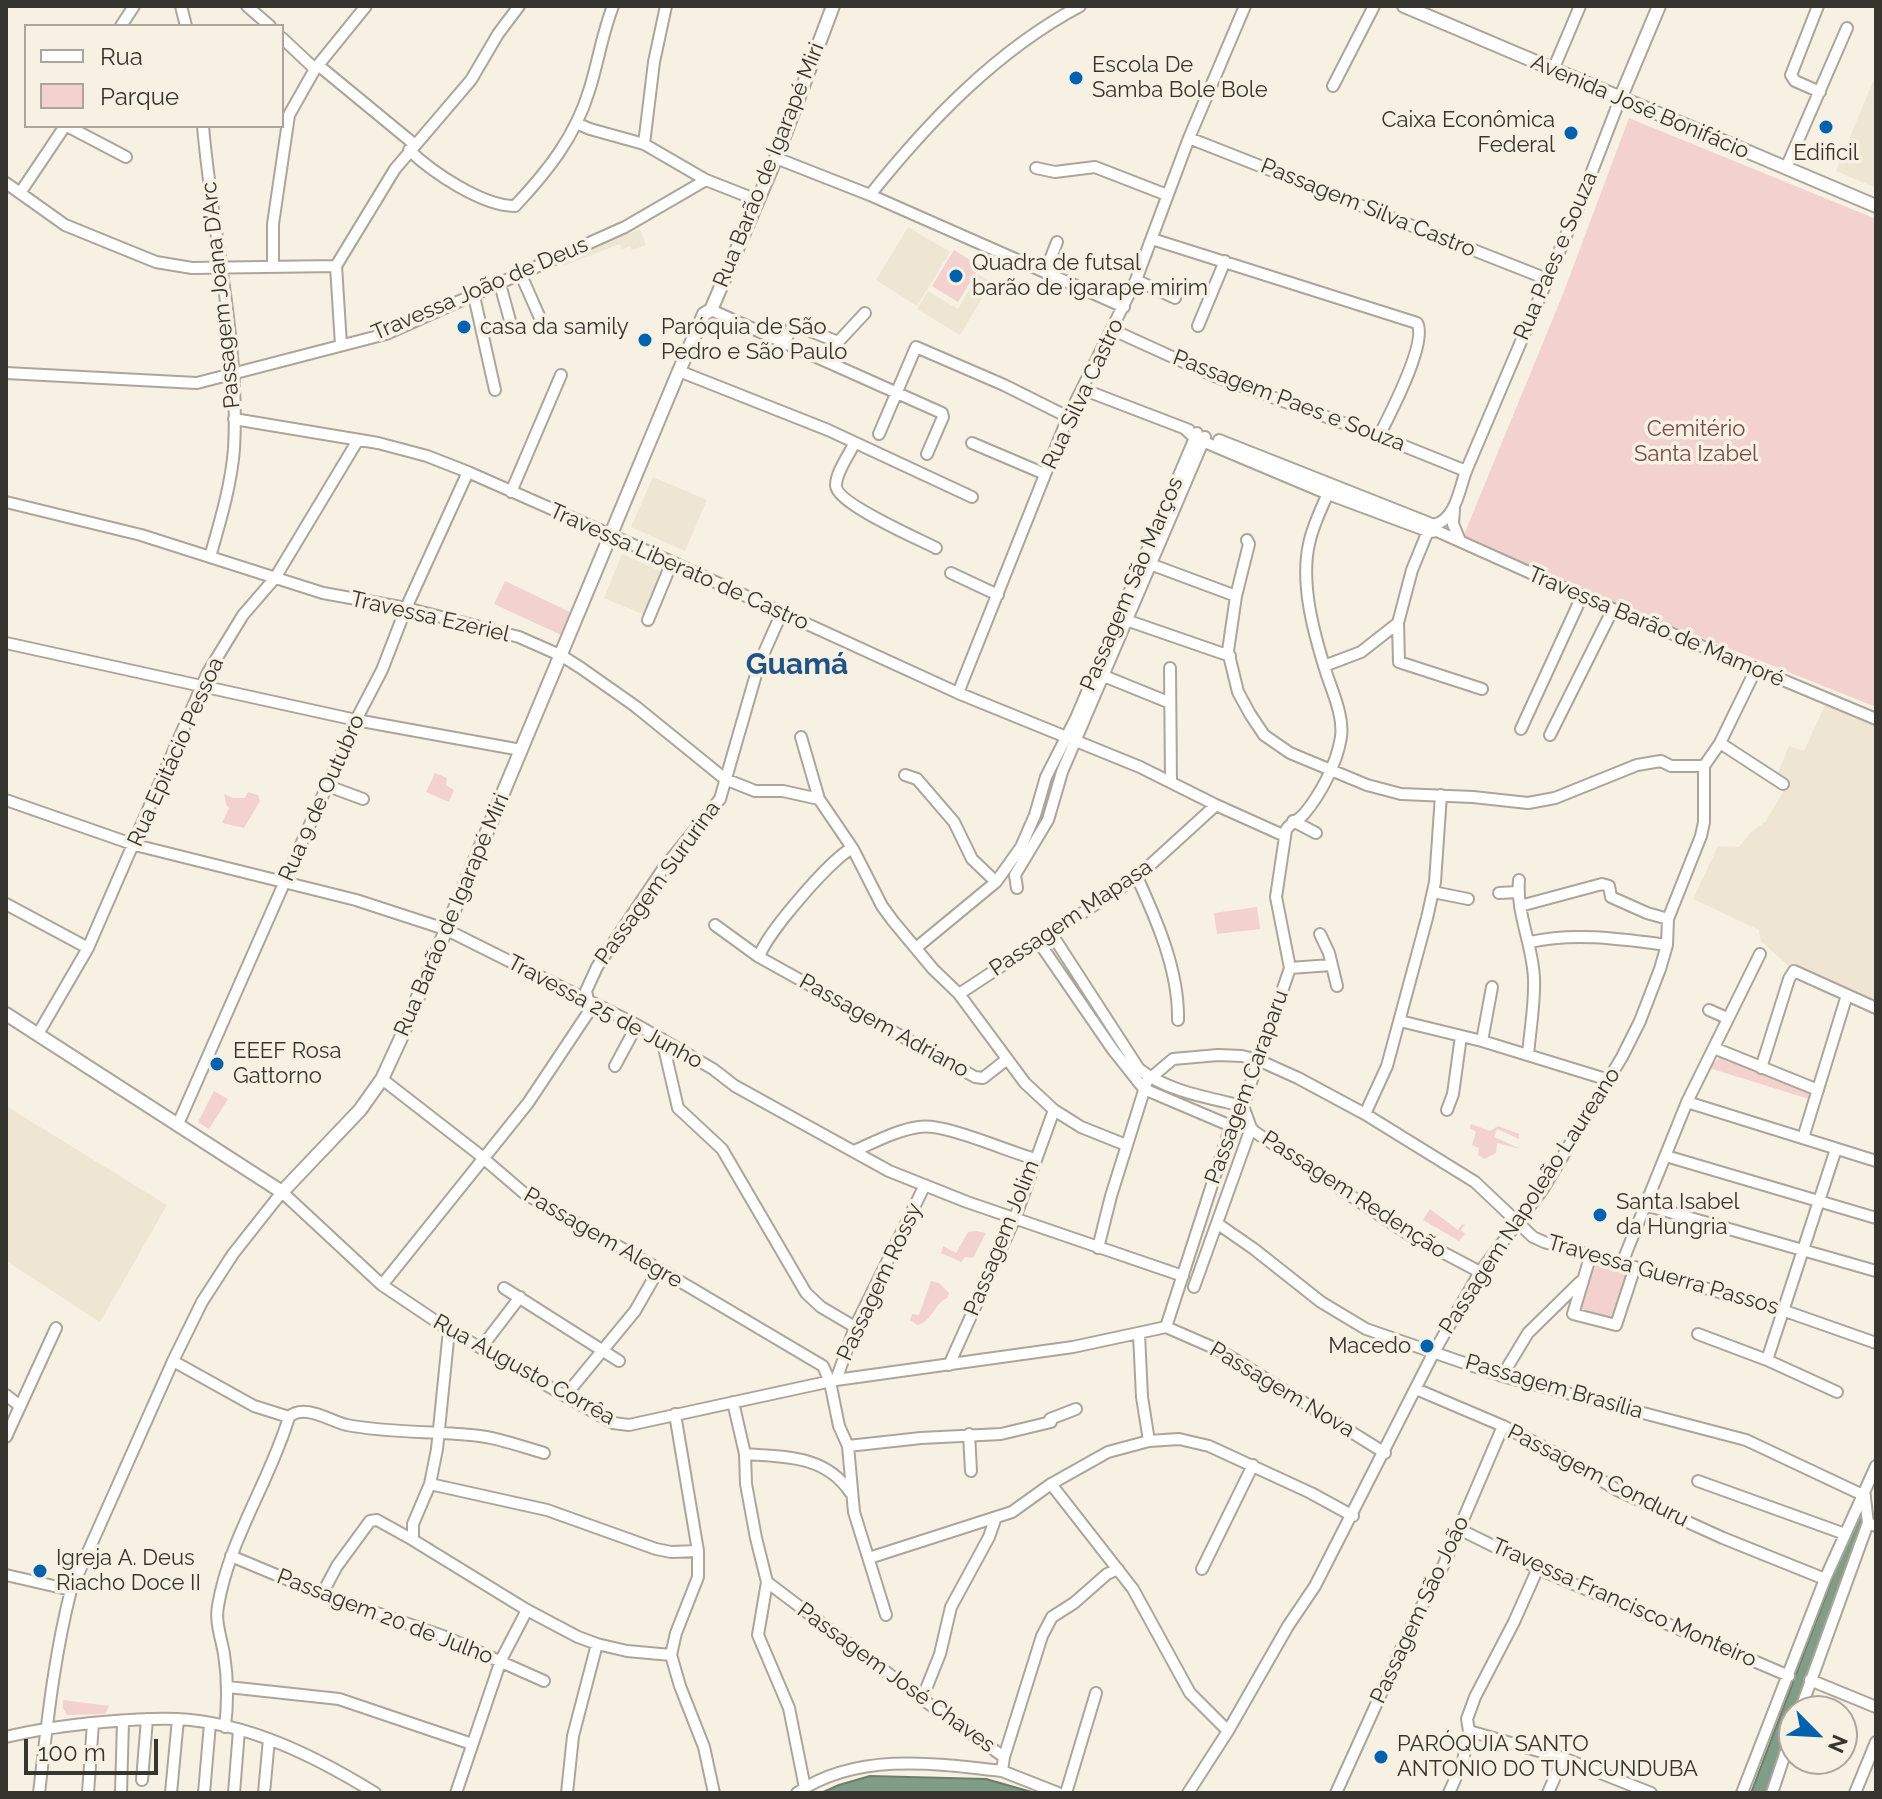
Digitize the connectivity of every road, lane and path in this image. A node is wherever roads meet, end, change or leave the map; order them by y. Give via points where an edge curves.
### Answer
1 (134, 6) edge
2 (247, 6) edge
3 (366, 6) edge
4 (519, 6) edge
5 (613, 6) edge
6 (666, 6) edge
7 (833, 6) edge
8 (1080, 6) edge
9 (1245, 6) edge
10 (1374, 6) edge
11 (1580, 6) edge
12 (1659, 6) edge
13 (1818, 6) edge
14 (1410, 7) edge
15 (122, 24) edge
16 (268, 24) edge
17 (1847, 28) dead end
18 (284, 40) edge
19 (316, 67) junction
20 (1553, 70) junction
21 (1333, 86) dead end
22 (1820, 92) junction
23 (1620, 99) junction
24 (576, 123) junction
25 (65, 128) edge
26 (70, 128) edge
27 (203, 128) edge
28 (1189, 138) junction
29 (644, 144) junction
30 (412, 147) junction
31 (126, 157) dead end
32 (776, 158) junction
33 (1036, 168) dead end
34 (1786, 168) junction
35 (706, 180) junction
36 (6, 183) edge
37 (20, 193) junction
38 (870, 195) junction
39 (1167, 195) junction
40 (757, 200) junction
41 (1876, 206) edge
42 (1152, 239) junction
43 (1057, 242) dead end
44 (1225, 261) junction
45 (273, 266) junction
46 (336, 266) junction
47 (220, 268) junction
48 (1046, 270) junction
49 (521, 275) junction
50 (1547, 279) junction
51 (1136, 280) junction
52 (500, 284) junction
53 (474, 296) junction
54 (1175, 298) dead end
55 (1124, 307) junction
56 (711, 310) junction
57 (865, 313) dead end
58 (540, 318) dead end
59 (1198, 326) dead end
60 (512, 328) dead end
61 (1113, 330) junction
62 (784, 344) junction
63 (341, 345) junction
64 (679, 371) junction
65 (234, 372) junction
66 (6, 373) edge
67 (561, 375) dead end
68 (1082, 389) junction
69 (495, 390) dead end
70 (896, 395) junction
71 (1068, 417) junction
72 (234, 419) junction
73 (879, 434) dead end
74 (1200, 436) junction
75 (1379, 436) junction
76 (358, 440) junction
77 (972, 443) dead end
78 (854, 444) junction
79 (927, 454) dead end
80 (1466, 471) junction
81 (468, 472) junction
82 (1045, 474) junction
83 (1330, 490) junction
84 (511, 492) junction
85 (972, 497) dead end
86 (6, 502) edge
87 (1454, 507) junction
88 (1433, 529) junction
89 (611, 536) junction
90 (1247, 540) dead end
91 (1460, 541) junction
92 (936, 548) dead end
93 (210, 557) junction
94 (672, 562) junction
95 (1150, 564) junction
96 (951, 573) dead end
97 (275, 578) junction
98 (998, 595) junction
99 (1236, 596) junction
100 (1582, 596) junction
101 (406, 608) junction
102 (1613, 609) junction
103 (782, 612) junction
104 (648, 620) dead end
105 (1126, 620) junction
106 (1398, 623) junction
107 (6, 643) edge
108 (562, 656) junction
109 (1230, 656) junction
110 (1324, 666) junction
111 (1170, 668) dead end
112 (1756, 669) junction
113 (1104, 676) junction
114 (202, 685) junction
115 (1482, 689) dead end
116 (958, 693) junction
117 (1168, 702) junction
118 (1876, 719) edge
119 (356, 720) junction
120 (1521, 729) dead end
121 (1550, 735) dead end
122 (801, 737) dead end
123 (1072, 739) junction
124 (1720, 743) junction
125 (521, 750) junction
126 (1704, 766) junction
127 (1331, 769) junction
128 (905, 775) dead end
129 (725, 779) junction
130 (1171, 782) junction
131 (1783, 784) dead end
132 (328, 786) junction
133 (1441, 795) junction
134 (363, 799) dead end
135 (819, 799) junction
136 (6, 800) edge
137 (1216, 805) junction
138 (1293, 821) junction
139 (1316, 833) dead end
140 (1285, 836) junction
141 (135, 845) junction
142 (852, 848) junction
143 (1137, 877) junction
144 (1519, 880) dead end
145 (996, 882) junction
146 (284, 884) junction
147 (1017, 888) dead end
148 (1433, 892) junction
149 (1518, 892) junction
150 (1499, 893) dead end
151 (1468, 899) dead end
152 (6, 904) edge
153 (1520, 906) junction
154 (1668, 919) junction
155 (715, 925) dead end
156 (445, 929) junction
157 (1320, 934) dead end
158 (1045, 937) junction
159 (1528, 937) junction
160 (1667, 945) junction
161 (88, 948) junction
162 (916, 948) junction
163 (1760, 954) dead end
164 (759, 957) junction
165 (1331, 965) junction
166 (1290, 968) junction
167 (1337, 986) dead end
168 (1492, 987) dead end
169 (959, 994) junction
170 (1847, 995) junction
171 (588, 999) junction
172 (1876, 1008) edge
173 (1709, 1010) dead end
174 (6, 1014) edge
175 (1727, 1018) junction
176 (1178, 1020) dead end
177 (1400, 1021) junction
178 (637, 1025) junction
179 (38, 1034) junction
180 (1461, 1036) junction
181 (662, 1039) junction
182 (1482, 1041) junction
183 (1714, 1048) junction
184 (1528, 1055) junction
185 (1006, 1060) junction
186 (1258, 1060) junction
187 (615, 1066) dead end
188 (1761, 1068) junction
189 (382, 1079) junction
190 (1609, 1080) junction
191 (1146, 1083) junction
192 (1818, 1090) junction
193 (1687, 1102) junction
194 (1243, 1106) junction
195 (1054, 1110) junction
196 (1447, 1110) dead end
197 (1365, 1114) junction
198 (178, 1124) junction
199 (1231, 1126) junction
200 (1251, 1128) junction
201 (1803, 1138) junction
202 (1126, 1145) junction
203 (1836, 1149) junction
204 (854, 1151) junction
205 (1666, 1156) junction
206 (485, 1159) junction
207 (1035, 1159) junction
208 (1876, 1161) edge
209 (925, 1185) junction
210 (282, 1192) junction
211 (1818, 1202) junction
212 (1645, 1205) junction
213 (1015, 1218) junction
214 (1876, 1218) edge
215 (1517, 1222) junction
216 (1218, 1224) junction
217 (1098, 1248) junction
218 (1804, 1250) junction
219 (1591, 1254) junction
220 (1622, 1263) junction
221 (1635, 1267) junction
222 (659, 1269) junction
223 (1876, 1271) edge
224 (1480, 1272) junction
225 (1183, 1276) junction
226 (1582, 1281) junction
227 (382, 1285) junction
228 (1194, 1287) dead end
229 (504, 1288) dead end
230 (520, 1297) junction
231 (1785, 1311) junction
232 (855, 1327) junction
233 (1166, 1327) junction
234 (56, 1328) dead end
235 (449, 1330) junction
236 (1139, 1334) junction
237 (1698, 1334) dead end
238 (1876, 1343) edge
239 (481, 1348) junction
240 (601, 1349) junction
241 (1434, 1352) junction
242 (1767, 1360) junction
243 (173, 1361) junction
244 (619, 1361) dead end
245 (949, 1365) junction
246 (1502, 1376) junction
247 (833, 1381) junction
248 (1416, 1389) junction
249 (1837, 1392) dead end
250 (6, 1395) edge
251 (565, 1396) junction
252 (733, 1402) junction
253 (20, 1406) junction
254 (1076, 1409) dead end
255 (675, 1414) junction
256 (289, 1417) junction
257 (1503, 1426) junction
258 (437, 1433) junction
259 (969, 1434) junction
260 (6, 1437) edge
261 (1149, 1441) junction
262 (848, 1446) junction
263 (544, 1453) dead end
264 (1385, 1453) junction
265 (745, 1454) junction
266 (1253, 1465) junction
267 (1876, 1466) edge
268 (971, 1471) dead end
269 (1698, 1481) dead end
270 (430, 1484) junction
271 (1051, 1484) junction
272 (851, 1494) junction
273 (1865, 1496) junction
274 (1353, 1516) junction
275 (996, 1517) junction
276 (1872, 1525) edge
277 (1459, 1529) junction
278 (1845, 1534) junction
279 (413, 1540) junction
280 (698, 1551) junction
281 (231, 1556) junction
282 (869, 1558) junction
283 (1538, 1568) junction
284 (1118, 1569) junction
285 (1202, 1569) dead end
286 (6, 1575) edge
287 (1825, 1579) junction
288 (767, 1582) junction
289 (71, 1590) junction
290 (322, 1594) junction
291 (527, 1610) junction
292 (886, 1615) dead end
293 (597, 1644) junction
294 (671, 1655) junction
295 (501, 1660) junction
296 (1789, 1676) junction
297 (1810, 1680) junction
298 (544, 1681) dead end
299 (228, 1687) junction
300 (1096, 1693) dead end
301 (1805, 1695) edge
302 (922, 1699) junction
303 (1876, 1707) edge
304 (147, 1719) junction
305 (178, 1719) junction
306 (123, 1721) junction
307 (93, 1723) junction
308 (210, 1724) junction
309 (47, 1727) junction
310 (225, 1727) junction
311 (239, 1730) junction
312 (1228, 1731) junction
313 (1469, 1731) junction
314 (6, 1737) edge
315 (269, 1739) junction
316 (1876, 1742) edge
317 (472, 1744) junction
318 (1004, 1757) junction
319 (1563, 1758) junction
320 (1002, 1771) junction
321 (142, 1780) dead end
322 (801, 1790) edge
323 (1636, 1790) edge
324 (39, 1793) edge
325 (88, 1793) edge
326 (121, 1793) edge
327 (171, 1793) edge
328 (204, 1793) edge
329 (234, 1793) edge
330 (264, 1793) edge
331 (375, 1793) edge
332 (456, 1793) edge
333 (567, 1793) edge
334 (714, 1793) edge
335 (1058, 1793) edge
336 (1066, 1793) edge
337 (1188, 1793) edge
338 (1336, 1793) edge
339 (1449, 1793) edge
340 (1548, 1793) edge
341 (1651, 1793) edge
342 (1742, 1793) edge
343 (1855, 1793) edge

1 - 15 street
2 - 16 street
3 - 19 street
4 - 30 street via 471,80
5 - 24 street
6 - 29 street
7 - 32 main road, Rua Barão de Igarapé Miri
8 - 38 street via 1027,38 973,85
9 - 28 street, Rua Silva Castro
10 - 21 street
11 - 20 street
12 - 23 main road, Rua Paes e Souza
13 - 22 street via 1791,75
14 - 20 main road, Avenida José Bonifácio
17 - 22 street
18 - 19 street
19 - 30 street
19 - 45 street via 287,121 273,224
20 - 23 main road, Avenida José Bonifácio
22 - 34 street
23 - 34 main road, Avenida José Bonifácio
23 - 50 street, Rua Paes e Souza
24 - 29 street
24 - 30 street via 548,172 515,206 451,182
25 - 37 street
26 - 31 street
27 - 47 street, Passagem Joana D’Arc
28 - 39 street, Rua Silva Castro
28 - 50 street, Passagem Silva Castro
29 - 35 street
30 - 46 street
32 - 38 street
32 - 40 main road, Rua Barão de Igarapé Miri
33 - 39 street via 1055,172 1095,167
34 - 41 main road, Avenida José Bonifácio
35 - 40 street
35 - 49 street, Travessa João de Deus via 625,227
36 - 37 street
37 - 47 street via 58,221 133,254 179,266
38 - 48 street
39 - 42 street, Rua Silva Castro
40 - 56 main road, Rua Barão de Igarapé Miri
42 - 44 street
42 - 51 street, Rua Silva Castro
43 - 48 street
44 - 59 street
44 - 75 street via 1412,320 1420,330 1407,379
45 - 46 street
45 - 47 street
46 - 63 street
47 - 65 street, Passagem Joana D’Arc
48 - 55 street
49 - 52 street, Travessa João de Deus
49 - 58 street
50 - 80 street, Rua Paes e Souza
51 - 54 street
51 - 55 street, Rua Silva Castro
52 - 53 street, Travessa João de Deus
52 - 60 street
53 - 63 street, Travessa João de Deus via 386,334
53 - 69 street
55 - 61 street, Rua Silva Castro
56 - 62 street
56 - 64 main road, Rua Barão de Igarapé Miri via 704,314
57 - 62 street via 840,342 793,324
61 - 68 street, Rua Silva Castro
61 - 75 street, Passagem Paes e Souza via 1214,376
62 - 70 street
63 - 65 street, Travessa João de Deus
64 - 78 street
64 - 89 main road, Rua Barão de Igarapé Miri
65 - 66 street, Travessa João de Deus via 197,383
65 - 72 street, Passagem Joana D’Arc
67 - 84 street
68 - 71 street, Rua Silva Castro
68 - 74 street, Travessa Barão de Mamoré
70 - 71 street via 919,347
70 - 73 street
70 - 79 street via 943,415
71 - 82 street, Rua Silva Castro
72 - 76 street, Travessa Liberato de Castro
72 - 93 street, Passagem Joana D’Arc via 225,506
74 - 83 street, Travessa Barão de Mamoré
74 - 95 street, Passagem São Marços
74 - 123 street, Passagem São Marços
75 - 80 street, Passagem Paes e Souza
76 - 81 street, Travessa Liberato de Castro
76 - 97 street, Rua Epitácio Pessoa
77 - 82 street
78 - 85 street
78 - 92 street via 836,482 837,491 851,504
80 - 87 street, Rua Paes e Souza
81 - 84 street, Travessa Liberato de Castro
81 - 101 street, Rua 9 de Outubro
82 - 98 street, Rua Silva Castro
83 - 88 street, Travessa Barão de Mamoré
83 - 110 street, Passagem Caraparu via 1307,557 1313,629
84 - 89 street, Travessa Liberato de Castro
86 - 93 street, Travessa Ezeriel
87 - 88 street, Rua Paes e Souza
87 - 91 street, Rua Paes e Souza
88 - 91 street, Travessa Barão de Mamoré
88 - 106 street via 1412,570
89 - 94 street, Travessa Liberato de Castro
89 - 108 main road, Rua Barão de Igarapé Miri
90 - 99 street
91 - 100 street, Travessa Barão de Mamoré
93 - 97 street, Travessa Ezeriel
94 - 103 street, Travessa Liberato de Castro
94 - 104 street
95 - 99 street
95 - 105 street, Passagem São Marços
96 - 98 street
97 - 101 street, Travessa Ezeriel via 332,596
97 - 114 street, Rua Epitácio Pessoa via 243,615
98 - 116 street, Rua Silva Castro
99 - 109 street
100 - 102 street, Travessa Barão de Mamoré
100 - 120 street
101 - 108 street, Travessa Ezeriel via 499,630
101 - 119 street, Rua 9 de Outubro
102 - 112 street, Travessa Barão de Mamoré
102 - 121 street
103 - 116 street, Travessa Liberato de Castro
103 - 129 street, Passagem Sururina via 759,664
105 - 109 street
105 - 113 street, Passagem São Marços
106 - 110 street via 1361,652
106 - 115 street via 1399,662
107 - 114 street
108 - 125 main road, Rua Barão de Igarapé Miri
108 - 129 street, Travessa Ezeriel via 635,706
109 - 127 street via 1238,692 1264,735
110 - 127 street, Passagem Caraparu via 1342,724
111 - 117 street
112 - 118 street, Travessa Barão de Mamoré
112 - 124 street
113 - 117 street
113 - 123 street, Passagem São Marços
114 - 119 street
114 - 141 street, Rua Epitácio Pessoa
116 - 123 street, Travessa Liberato de Castro
117 - 130 street
119 - 125 street
119 - 132 street, Rua 9 de Outubro
122 - 135 street
123 - 130 street, Travessa Liberato de Castro
123 - 145 street via 1046,777 1021,847
123 - 147 street via 1044,829 1015,875
124 - 126 street
124 - 131 street
125 - 156 main road, Rua Barão de Igarapé Miri
126 - 133 street via 1661,761 1637,765 1539,802
126 - 154 street, Passagem Napoleão Laureano via 1703,829
127 - 133 street via 1383,790
127 - 138 street, Passagem Caraparu via 1306,812
128 - 145 street via 917,779 954,822 972,859
129 - 135 street, Travessa Ezeriel via 755,791
129 - 171 street, Passagem Sururina via 720,799 663,869 597,967 586,991
130 - 137 street, Travessa Liberato de Castro
132 - 134 street
132 - 146 street, Rua 9 de Outubro
133 - 148 street
135 - 142 street
136 - 141 street, Travessa 25 de Junho
137 - 140 street, Travessa Liberato de Castro
137 - 143 street, Passagem Mapasa
138 - 139 street
138 - 140 street, Passagem Caraparu
140 - 166 street, Passagem Caraparu via 1276,897
141 - 146 street, Travessa 25 de Junho
141 - 161 street, Rua Epitácio Pessoa
142 - 162 street via 882,906
142 - 164 street via 803,897
143 - 158 street, Passagem Mapasa
143 - 176 street via 1169,960
144 - 149 street
145 - 162 street
146 - 156 street, Travessa 25 de Junho
146 - 198 street, Rua 9 de Outubro
148 - 151 street
148 - 177 street
149 - 150 street
149 - 153 street
152 - 161 street
153 - 154 street via 1602,884 1609,886 1611,897
153 - 159 street
154 - 160 street, Passagem Napoleão Laureano
155 - 164 street, Passagem Adriano
156 - 171 street, Travessa 25 de Junho
156 - 189 main road, Rua Barão de Igarapé Miri
157 - 165 street
158 - 169 street, Passagem Mapasa
158 - 191 street
159 - 160 street
159 - 184 street via 1534,981
160 - 190 street, Passagem Napoleão Laureano via 1640,1021
161 - 179 street, Rua Epitácio Pessoa
162 - 169 street
163 - 175 street
164 - 185 street, Passagem Adriano via 975,1077 983,1078
165 - 166 street
165 - 167 street
166 - 186 street, Passagem Caraparu
168 - 182 street
169 - 185 street
170 - 172 street
170 - 188 street via 1794,971
170 - 192 street
171 - 178 street, Travessa 25 de Junho
171 - 206 street, Passagem Sururina via 590,1010 558,1062
173 - 175 street
174 - 179 main road, Rua Augusto Corrêa
175 - 183 street
177 - 180 street
177 - 197 street
178 - 181 street, Travessa 25 de Junho
178 - 187 street
179 - 198 main road, Rua Augusto Corrêa
180 - 182 street
180 - 196 street
181 - 204 street, Travessa 25 de Junho
181 - 232 street via 678,1108 722,1149 806,1293
182 - 184 street
183 - 188 street
183 - 193 street
184 - 190 street
185 - 195 street
186 - 191 street, Travessa Guerra Passos via 1231,1055 1180,1058 1167,1062
186 - 194 street, Passagem Caraparu
186 - 197 street, Travessa Guerra Passos
188 - 192 street
189 - 206 street, Passagem Alegre
189 - 210 main road, Rua Barão de Igarapé Miri
190 - 215 street, Passagem Napoleão Laureano
191 - 194 street
191 - 199 street
191 - 202 street
192 - 201 street
193 - 201 street
193 - 205 street
194 - 199 street, Passagem Caraparu
194 - 200 street, Passagem Redenção
195 - 202 street
195 - 207 street, Passagem Jolim
197 - 215 street, Travessa Guerra Passos via 1475,1182
198 - 210 main road, Rua Augusto Corrêa
199 - 225 street, Passagem Caraparu
200 - 216 street, Passagem Caraparu
200 - 224 street, Passagem Redenção via 1408,1234
201 - 203 street
202 - 217 street
203 - 208 street
203 - 211 street
204 - 207 street via 922,1126
204 - 209 street, Travessa 25 de Junho
205 - 211 street
205 - 212 street
206 - 222 street, Passagem Alegre via 525,1194
206 - 227 street, Passagem Sururina
207 - 213 street, Passagem Jolim
209 - 213 street, Travessa 25 de Junho
209 - 232 street, Passagem Rossy
210 - 227 street, Rua Augusto Corrêa
210 - 243 street, Rua Barão de Igarapé Miri via 212,1286
211 - 214 street
211 - 218 street
212 - 218 street
212 - 220 street
213 - 217 street, Travessa 25 de Junho
213 - 245 street, Passagem Jolim
215 - 219 street, Travessa Guerra Passos via 1544,1242
215 - 224 street, Passagem Napoleão Laureano
216 - 228 street, Passagem Caraparu
216 - 241 street, Passagem Brasília via 1344,1317
217 - 225 street, Travessa 25 de Junho
218 - 223 street
218 - 231 street
219 - 220 street, Travessa Guerra Passos
219 - 226 street
220 - 221 street, Travessa Guerra Passos
221 - 226 street via 1616,1325 1573,1314
221 - 231 street, Travessa Guerra Passos
222 - 240 street via 635,1311
222 - 247 street, Passagem Alegre via 819,1363
224 - 241 street, Passagem Napoleão Laureano
225 - 233 street, Passagem Caraparu
226 - 246 street via 1528,1333
227 - 235 street, Rua Augusto Corrêa
229 - 230 street
230 - 239 street
230 - 240 street
231 - 238 street, Travessa Guerra Passos
231 - 242 street
232 - 247 street, Passagem Rossy
233 - 236 street, Rua Augusto Corrêa
233 - 264 street, Passagem Nova via 1221,1351
234 - 253 street
235 - 239 street, Rua Augusto Corrêa
235 - 258 street
236 - 245 street, Rua Augusto Corrêa
236 - 261 street
237 - 242 street
239 - 251 street, Rua Augusto Corrêa
240 - 244 street
240 - 251 street
241 - 246 street, Passagem Brasília
241 - 248 street, Passagem Napoleão Laureano
242 - 249 street
243 - 256 street via 254,1406
243 - 289 street, Rua Barão de Igarapé Miri
245 - 247 street, Rua Augusto Corrêa
246 - 273 street, Passagem Brasília via 1746,1440
247 - 252 street, Rua Augusto Corrêa
247 - 262 street, Passagem Rossy via 835,1415
248 - 257 street, Passagem Conduru
248 - 264 street, Passagem Napoleão Laureano
250 - 253 street
251 - 255 street, Rua Augusto Corrêa via 621,1425
252 - 255 street, Rua Augusto Corrêa
252 - 265 street
253 - 260 street
254 - 259 street via 1019,1431
255 - 280 street
256 - 258 street via 305,1412 347,1425
256 - 281 street
257 - 277 street, Passagem São João
257 - 287 street, Passagem Conduru via 1617,1490
258 - 263 street via 475,1435
258 - 270 street
259 - 262 street
259 - 268 street
261 - 266 street via 1177,1439 1209,1446
261 - 271 street via 1108,1452
262 - 272 street, Passagem Rossy
264 - 274 street, Passagem Napoleão Laureano
265 - 272 street via 809,1460 841,1480
265 - 288 street via 746,1484
266 - 274 street
266 - 285 street
267 - 273 street
269 - 278 street
270 - 279 street via 413,1524
270 - 280 street via 547,1510 656,1549
271 - 275 street
271 - 284 street
272 - 282 street, Passagem Rossy
273 - 276 street
273 - 278 street
274 - 312 street, Passagem Napoleão Laureano
275 - 282 street
275 - 302 street via 951,1607
276 - 297 street
277 - 283 street, Travessa Francisco Monteiro
277 - 338 street, Passagem São João
278 - 287 street
279 - 290 street via 370,1521
279 - 291 street
280 - 294 street via 698,1577
281 - 290 street, Passagem 20 de Julho
281 - 299 street via 216,1618
282 - 292 street, Passagem Rossy
283 - 296 street, Travessa Francisco Monteiro
283 - 313 street via 1475,1697 1467,1719
284 - 312 street via 1190,1693
284 - 318 street via 1052,1617
286 - 289 street
287 - 296 street
288 - 302 street, Passagem José Chaves
288 - 322 street via 758,1635 789,1708
289 - 309 street, Rua Barão de Igarapé Miri
290 - 295 street, Passagem 20 de Julho
291 - 293 street
291 - 295 street
293 - 294 street
293 - 333 street via 573,1736
294 - 334 street via 704,1747
295 - 298 street
295 - 317 street, Passagem 20 de Julho
296 - 342 street
297 - 301 street
297 - 303 street
299 - 310 street
299 - 317 street via 339,1699
300 - 336 street
302 - 318 street, Passagem José Chaves
304 - 305 street
304 - 306 street
304 - 321 street
305 - 308 street
305 - 327 street
306 - 307 street
306 - 326 street
307 - 309 street
307 - 325 street
308 - 310 street
308 - 328 street
309 - 314 street
309 - 324 street, Rua Barão de Igarapé Miri
310 - 311 street
311 - 315 street
311 - 329 street
312 - 337 street, Passagem Napoleão Laureano
313 - 319 street
313 - 339 street
315 - 330 street
315 - 331 street
316 - 343 street
317 - 332 street, Passagem 20 de Julho
318 - 320 street, Passagem José Chaves
319 - 323 street
319 - 340 street
320 - 322 street via 896,1762 858,1768
320 - 335 street, Passagem José Chaves
323 - 341 street

